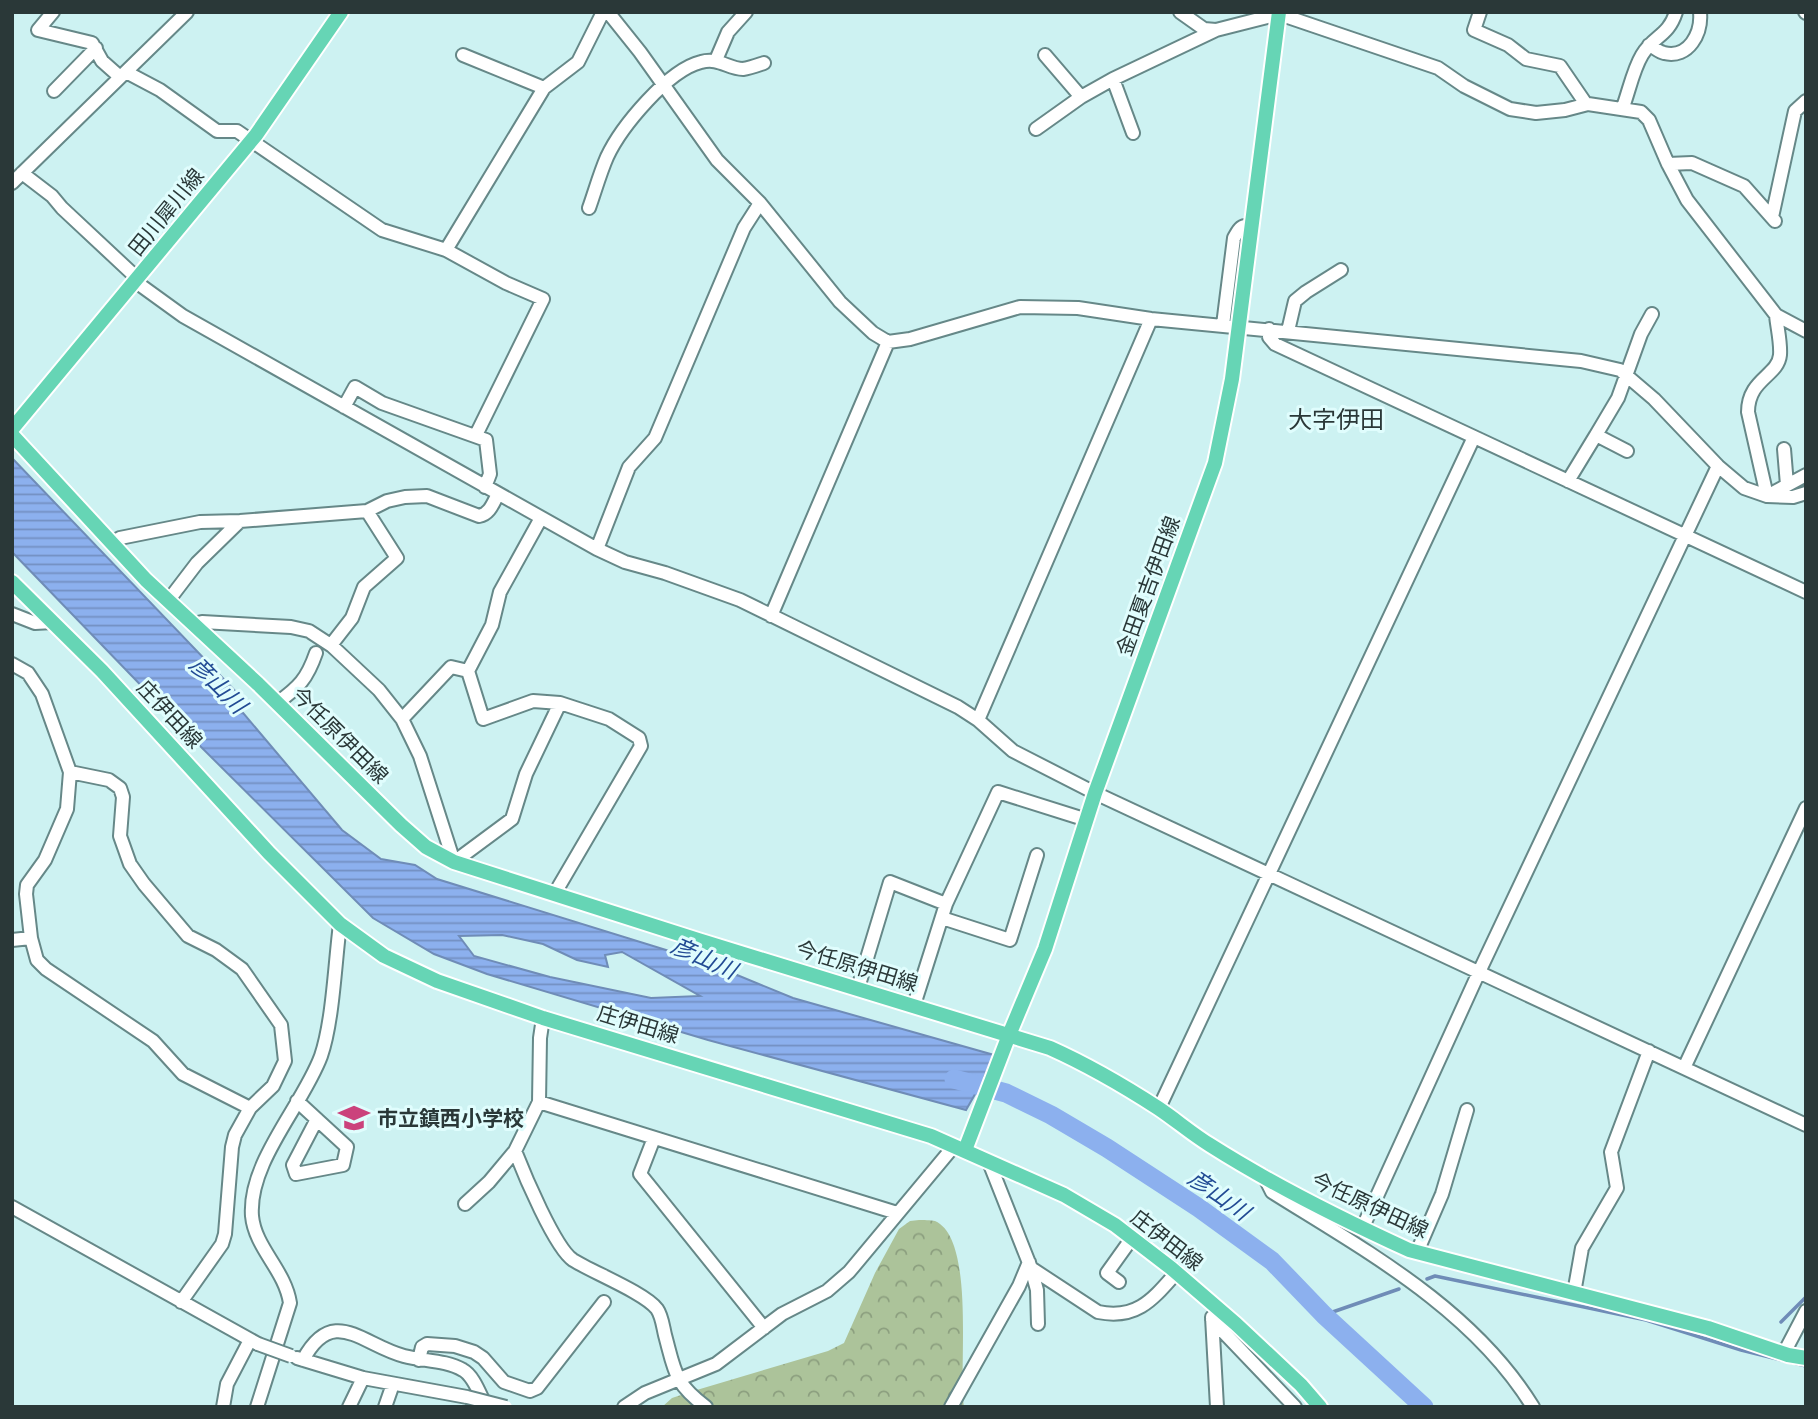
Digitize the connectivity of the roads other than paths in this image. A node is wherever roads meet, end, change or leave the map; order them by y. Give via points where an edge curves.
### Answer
1 (54, 12) edge
2 (187, 12) edge
3 (341, 12) edge
4 (605, 12) edge
5 (746, 12) edge
6 (1180, 12) edge
7 (1480, 12) edge
8 (1676, 12) edge
9 (1700, 12) edge
10 (1279, 13) edge
11 (1216, 30) junction
12 (1649, 44) junction
13 (96, 48) junction
14 (463, 55) dead end
15 (1045, 55) dead end
16 (716, 60) junction
17 (764, 63) dead end
18 (123, 75) junction
19 (1112, 79) junction
20 (665, 85) junction
21 (544, 88) junction
22 (54, 92) dead end
23 (1081, 97) junction
24 (1806, 101) edge
25 (1586, 104) junction
26 (1623, 107) junction
27 (1036, 129) dead end
28 (1133, 133) dead end
29 (251, 141) junction
30 (1668, 163) junction
31 (22, 173) junction
32 (12, 183) edge
33 (760, 203) junction
34 (589, 208) dead end
35 (1251, 226) junction
36 (446, 250) junction
37 (1341, 271) dead end
38 (137, 280) junction
39 (1652, 314) dead end
40 (1776, 315) junction
41 (1151, 319) junction
42 (1223, 325) junction
43 (1238, 326) junction
44 (1269, 329) junction
45 (1288, 331) junction
46 (1806, 331) edge
47 (888, 342) junction
48 (1627, 376) junction
49 (344, 407) junction
50 (12, 429) edge
51 (12, 435) edge
52 (476, 435) junction
53 (1596, 435) junction
54 (1474, 437) junction
55 (1784, 449) dead end
56 (1627, 451) dead end
57 (1718, 466) junction
58 (1806, 475) edge
59 (1568, 481) junction
60 (1787, 485) junction
61 (485, 487) junction
62 (1806, 493) edge
63 (498, 494) junction
64 (1767, 496) junction
65 (367, 510) junction
66 (541, 518) junction
67 (240, 521) junction
68 (1684, 536) junction
69 (110, 543) junction
70 (597, 549) junction
71 (12, 582) edge
72 (1806, 592) edge
73 (169, 601) junction
74 (12, 614) edge
75 (771, 616) junction
76 (53, 622) junction
77 (193, 624) junction
78 (331, 645) junction
79 (316, 653) dead end
80 (12, 664) edge
81 (468, 671) junction
82 (277, 703) junction
83 (560, 703) junction
84 (402, 719) junction
85 (978, 720) junction
86 (70, 772) junction
87 (1096, 793) junction
88 (1806, 808) edge
89 (1087, 820) junction
90 (1037, 855) dead end
91 (454, 862) junction
92 (1270, 875) junction
93 (555, 892) junction
94 (946, 904) junction
95 (942, 918) junction
96 (340, 924) junction
97 (31, 939) junction
98 (12, 940) edge
99 (1479, 972) junction
100 (858, 988) junction
101 (914, 1005) junction
102 (543, 1018) junction
103 (1009, 1035) junction
104 (1649, 1051) junction
105 (1684, 1068) junction
106 (297, 1101) junction
107 (539, 1102) junction
108 (250, 1108) junction
109 (1158, 1108) junction
110 (1467, 1110) dead end
111 (317, 1119) junction
112 (1806, 1125) edge
113 (654, 1138) junction
114 (963, 1146) junction
115 (515, 1151) junction
116 (989, 1162) junction
117 (1264, 1177) junction
118 (465, 1204) dead end
119 (12, 1207) edge
120 (897, 1213) junction
121 (1362, 1228) junction
122 (1132, 1238) junction
123 (1417, 1252) junction
124 (1030, 1265) junction
125 (1176, 1273) junction
126 (1119, 1282) dead end
127 (1574, 1293) junction
128 (181, 1302) junction
129 (604, 1302) dead end
130 (1212, 1303) junction
131 (1806, 1311) edge
132 (1212, 1320) junction
133 (1038, 1324) dead end
134 (764, 1328) junction
135 (254, 1343) junction
136 (1784, 1353) junction
137 (297, 1358) junction
138 (1806, 1358) edge
139 (419, 1360) junction
140 (363, 1378) junction
141 (677, 1380) junction
142 (393, 1384) junction
143 (447, 1393) junction
144 (223, 1407) edge
145 (257, 1407) edge
146 (349, 1407) edge
147 (385, 1407) edge
148 (442, 1407) edge
149 (486, 1407) edge
150 (506, 1407) edge
151 (624, 1407) edge
152 (706, 1407) edge
153 (951, 1407) edge
154 (1217, 1407) edge
155 (1295, 1407) edge
156 (1320, 1407) edge
157 (1533, 1407) edge

1 - 13 street via 38,30 92,43
2 - 18 street
3 - 29 main road, 田川犀川線
4 - 20 street
4 - 21 street via 578,62
5 - 16 street via 729,32
6 - 11 street via 1204,29
7 - 25 street via 1474,30 1526,59 1560,66
8 - 12 street via 1671,27
9 - 12 street via 1698,34 1686,49 1663,53
10 - 11 street
10 - 25 street via 1438,68 1510,108 1536,113
10 - 35 main road, 金田夏吉伊田線
11 - 19 street
12 - 26 street
13 - 18 street via 102,61
13 - 22 street
14 - 21 street
15 - 23 street
16 - 17 street via 741,69
16 - 20 street via 692,65
18 - 29 street via 160,90 217,131 237,131
18 - 31 street
19 - 23 street
19 - 28 street
20 - 33 street via 717,160
20 - 34 street via 646,101 607,156
21 - 36 street
23 - 27 street
24 - 30 street via 1795,111 1774,219 1744,186 1692,163
25 - 26 street
26 - 30 street via 1641,112 1649,120
29 - 36 street via 382,230
29 - 38 main road, 田川犀川線
30 - 40 street via 1687,200
31 - 32 street
31 - 38 street via 52,196
33 - 47 street via 841,302
33 - 70 street via 744,228 655,438 629,467
35 - 42 street via 1243,225 1234,238
35 - 43 main road, 金田夏吉伊田線
36 - 52 street via 543,299
37 - 45 street via 1295,301
38 - 49 street via 183,316
38 - 50 main road, 田川犀川線
39 - 48 street
40 - 46 street
40 - 64 street via 1780,356 1748,402
41 - 42 street
41 - 47 street via 1078,308 1020,306 910,340
41 - 85 street
42 - 43 street
43 - 44 street
43 - 87 main road, 金田夏吉伊田線 via 1215,463
44 - 45 street
44 - 54 street via 1275,344
45 - 48 street via 1581,361 1620,370
47 - 75 street
48 - 53 street
48 - 57 street
49 - 52 street via 355,387 382,403
49 - 61 street
51 - 69 main road, 今任原伊田線
52 - 61 street via 486,440 488,448 490,474
53 - 56 street
53 - 59 street
54 - 59 street
54 - 92 street
55 - 60 street
57 - 64 street via 1744,488
57 - 68 street
58 - 60 street
59 - 68 street
60 - 64 street
61 - 63 street
62 - 64 street
63 - 65 street via 488,512 479,516 427,496 387,501
63 - 66 street
65 - 67 street
65 - 78 street via 397,558 364,587 352,618
66 - 70 street
66 - 81 street via 500,592 492,625
67 - 69 street via 200,522
67 - 73 street via 197,563
68 - 72 street
68 - 99 street
69 - 73 main road, 今任原伊田線
70 - 75 street via 740,600
71 - 76 main road, 庄伊田線
73 - 77 main road, 今任原伊田線
74 - 76 street via 35,623
75 - 85 street
76 - 96 main road, 庄伊田線
77 - 78 street via 291,627 309,631
77 - 82 main road, 今任原伊田線
78 - 84 street
79 - 82 street via 309,673
80 - 86 street via 28,673 42,694
81 - 83 street via 483,719 533,701
81 - 84 street via 451,667
82 - 91 main road, 今任原伊田線 via 401,825 426,847
83 - 91 street via 526,774 512,819
83 - 93 street via 609,719 639,737 641,747
84 - 91 street
85 - 87 street via 1013,751
86 - 97 street via 67,809 45,860 27,885
86 - 108 street via 109,780 120,788 120,836 130,864 188,936 242,969 281,1025 285,1061 273,1086
87 - 89 main road, 金田夏吉伊田線
87 - 92 street
88 - 105 street
89 - 94 street via 998,792
89 - 103 main road, 金田夏吉伊田線 via 1045,949
90 - 95 street via 1010,940
91 - 93 main road, 今任原伊田線
92 - 99 street
92 - 109 street
93 - 100 main road, 今任原伊田線
94 - 95 street
94 - 100 street via 890,882
95 - 101 street
96 - 102 main road, 庄伊田線 via 384,956 437,981
96 - 106 street via 321,1056
97 - 98 street
97 - 108 street via 37,960 46,970 153,1041 183,1074
99 - 104 street
99 - 121 street
100 - 101 main road, 今任原伊田線
101 - 103 main road, 今任原伊田線
102 - 107 street
102 - 114 main road, 庄伊田線
103 - 109 main road, 今任原伊田線 via 1077,1060
103 - 114 main road, 金田夏吉伊田線
104 - 105 street
104 - 127 street via 1611,1153 1617,1188 1582,1248
105 - 112 street
106 - 111 street
106 - 145 street via 253,1194 255,1232 277,1268 290,1303
107 - 113 street
107 - 115 street
108 - 128 street via 232,1147 222,1244
109 - 117 main road, 今任原伊田線
110 - 123 street via 1442,1194
111 - 111 street via 347,1147 343,1165 296,1174 293,1165
113 - 120 street
113 - 134 street via 640,1174
114 - 116 main road, 庄伊田線
114 - 120 street
115 - 118 street
115 - 141 street via 570,1258 657,1309
116 - 122 main road, 庄伊田線 via 1065,1195
116 - 124 street
117 - 121 main road, 今任原伊田線
117 - 157 street via 1272,1192 1388,1265 1453,1315 1495,1357
119 - 128 street
120 - 134 street via 849,1272 827,1291
121 - 123 main road, 今任原伊田線
122 - 125 main road, 庄伊田線
122 - 126 street via 1107,1273
123 - 127 main road, 今任原伊田線
124 - 125 street via 1097,1312 1109,1314 1149,1303
124 - 133 street via 1037,1290
124 - 153 street
125 - 130 main road, 庄伊田線
127 - 136 main road, 今任原伊田線
128 - 135 street
129 - 139 street via 530,1391 504,1382 483,1358 455,1346 427,1344
130 - 132 street
130 - 156 main road, 庄伊田線
131 - 136 street
132 - 154 street
132 - 155 street
134 - 141 street via 716,1364
135 - 137 street, bridge
135 - 144 street via 227,1384
136 - 138 main road, 今任原伊田線
137 - 139 street via 321,1336 334,1331 350,1332
137 - 140 street
139 - 149 street via 465,1370
140 - 142 street
140 - 146 street
141 - 151 street
141 - 152 street
142 - 143 street
142 - 147 street
143 - 148 street
143 - 150 street, bridge

